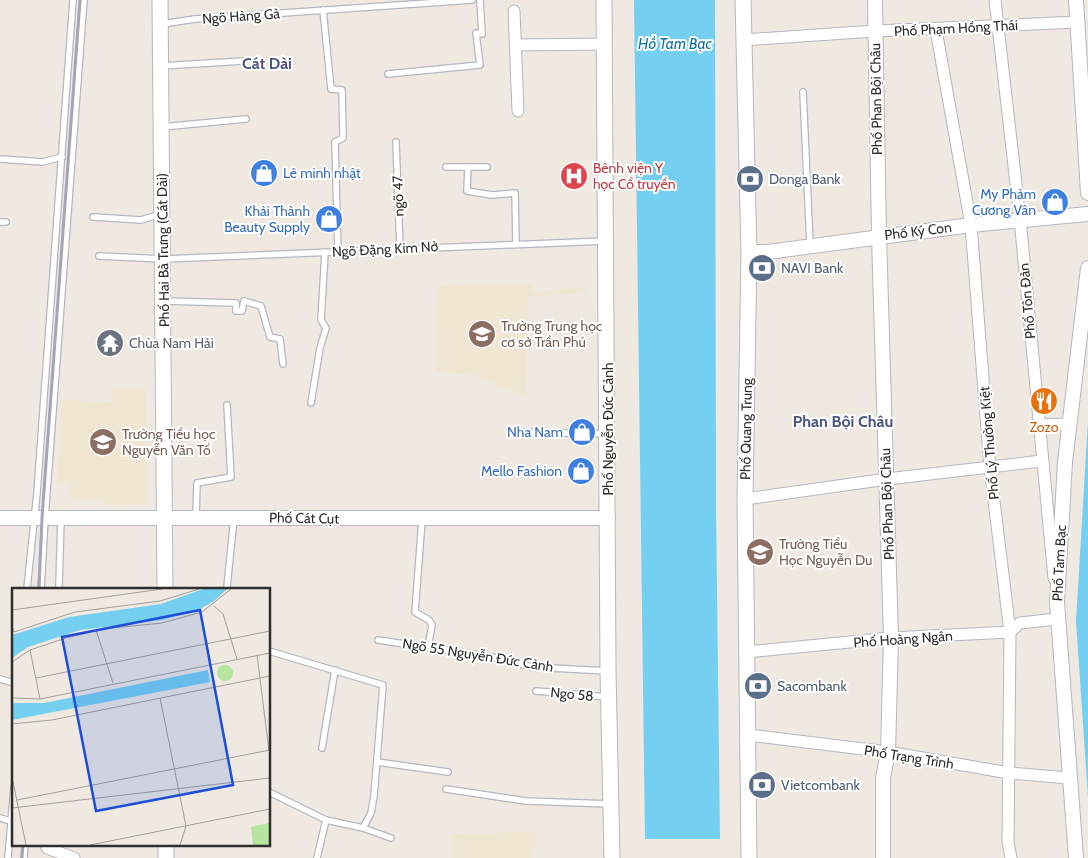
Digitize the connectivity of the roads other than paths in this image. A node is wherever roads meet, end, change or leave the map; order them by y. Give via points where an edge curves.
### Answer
1 (73, 0) edge
2 (84, 0) edge
3 (160, 0) edge
4 (472, 0) edge
5 (480, 0) edge
6 (604, 0) edge
7 (742, 0) edge
8 (875, 0) edge
9 (995, 0) edge
10 (1076, 0) edge
11 (323, 10) junction
12 (514, 11) dead end
13 (1079, 22) junction
14 (161, 24) junction
15 (998, 26) junction
16 (936, 30) junction
17 (875, 31) junction
18 (743, 40) junction
19 (605, 44) junction
20 (516, 46) junction
21 (243, 62) dead end
22 (161, 66) junction
23 (388, 74) dead end
24 (803, 92) dead end
25 (518, 111) dead end
26 (246, 119) dead end
27 (162, 128) junction
28 (396, 142) dead end
29 (62, 157) junction
30 (0, 160) edge
31 (446, 167) dead end
32 (468, 167) junction
33 (487, 167) dead end
34 (1088, 193) edge
35 (163, 214) junction
36 (1088, 214) edge
37 (93, 217) dead end
38 (1020, 219) junction
39 (971, 225) junction
40 (879, 236) junction
41 (606, 240) junction
42 (516, 243) junction
43 (810, 247) junction
44 (400, 249) junction
45 (325, 252) junction
46 (338, 252) junction
47 (749, 252) junction
48 (99, 256) dead end
49 (164, 259) junction
50 (1088, 268) edge
51 (164, 301) junction
52 (283, 364) dead end
53 (311, 403) dead end
54 (227, 405) dead end
55 (1070, 424) junction
56 (1038, 426) junction
57 (522, 432) dead end
58 (608, 434) junction
59 (1041, 461) junction
60 (990, 468) junction
61 (887, 479) junction
62 (745, 499) junction
63 (165, 517) junction
64 (196, 517) junction
65 (0, 518) edge
66 (39, 518) junction
67 (61, 518) junction
68 (234, 518) junction
69 (608, 518) junction
70 (422, 520) junction
71 (60, 586) dead end
72 (227, 587) dead end
73 (27, 588) edge
74 (41, 588) edge
75 (165, 588) edge
76 (1057, 602) junction
77 (1056, 619) junction
78 (1010, 632) junction
79 (891, 638) junction
80 (378, 640) dead end
81 (428, 647) junction
82 (270, 650) edge
83 (747, 652) junction
84 (335, 670) junction
85 (608, 671) junction
86 (536, 691) dead end
87 (608, 697) junction
88 (749, 736) junction
89 (322, 748) dead end
90 (888, 752) junction
91 (377, 762) junction
92 (448, 772) dead end
93 (1009, 773) junction
94 (1069, 778) junction
95 (446, 789) dead end
96 (270, 792) edge
97 (610, 804) junction
98 (0, 818) edge
99 (326, 820) junction
100 (12, 822) edge
101 (363, 828) junction
102 (12, 829) edge
103 (391, 838) dead end
104 (47, 848) dead end
105 (8, 858) edge
106 (74, 858) edge
107 (317, 858) edge
108 (612, 858) edge
109 (749, 858) edge
110 (883, 858) edge
111 (1011, 858) edge
112 (1076, 858) edge

1 - 29 lane
2 - 66 lane
3 - 14 main road, Phố Hai Bà Trưng (Cát Dài)
4 - 11 lane, Ngõ Hàng Gà
5 - 23 lane via 482,34 476,33 480,65
6 - 19 main road, Phố Nguyễn Đức Cảnh
7 - 18 main road, Phố Quang Trung
8 - 17 street, Phố Phan Bội Châu
9 - 15 street, Phố Tôn Đản
10 - 13 street
11 - 14 lane, Ngõ Hàng Gà
11 - 46 lane via 331,89 342,90 343,138 335,142
12 - 20 street
13 - 15 street, Phố Phạm Hồng Thái
13 - 34 street
14 - 22 main road, Phố Hai Bà Trưng (Cát Dài)
15 - 16 street, Phố Phạm Hồng Thái
15 - 38 street, Phố Tôn Đản
16 - 17 street, Phố Phạm Hồng Thái
16 - 39 street, Phố Lý Thường Kiệt
17 - 18 street, Phố Phạm Hồng Thái
17 - 40 street, Phố Phan Bội Châu
18 - 47 main road, Phố Quang Trung
19 - 20 street
19 - 41 main road, Phố Nguyễn Đức Cảnh
20 - 25 street
21 - 22 lane
22 - 27 main road, Phố Hai Bà Trưng (Cát Dài)
24 - 43 lane
26 - 27 lane
27 - 35 main road, Phố Hai Bà Trưng (Cát Dài)
28 - 44 lane, ngõ 47
29 - 30 lane via 43,162
29 - 66 lane via 37,493
31 - 32 lane
32 - 33 lane
32 - 42 lane via 467,191 492,195 515,193
35 - 37 lane via 141,220
35 - 49 main road, Phố Hai Bà Trưng (Cát Dài)
36 - 38 street, Phố Ký Con
38 - 39 street, Phố Ký Con
38 - 56 street, Phố Tôn Đản
39 - 40 street, Phố Ký Con
39 - 60 street, Phố Lý Thường Kiệt
40 - 43 street, Phố Ký Con
40 - 61 street, Phố Phan Bội Châu
41 - 42 lane, Ngõ Đặng Kim Nở
41 - 58 main road, Phố Nguyễn Đức Cảnh
42 - 44 lane, Ngõ Đặng Kim Nở
43 - 47 street, Phố Ký Con
44 - 46 lane, Ngõ Đặng Kim Nở
45 - 46 lane, Ngõ Đặng Kim Nở
45 - 49 lane, Ngõ Đặng Kim Nở
45 - 53 lane via 321,320 326,328
47 - 62 main road, Phố Quang Trung
48 - 49 lane, Ngõ Đặng Kim Nở
49 - 51 main road, Phố Hai Bà Trưng (Cát Dài)
50 - 55 street, Phố Tam Bạc
51 - 52 lane via 236,303 236,311 242,311 244,301 261,306 270,337 280,339
51 - 63 main road, Phố Hai Bà Trưng (Cát Dài)
54 - 64 lane via 231,477 197,483
55 - 56 street
55 - 76 street, Phố Tam Bạc
56 - 59 street, Phố Tôn Đản
57 - 58 lane
58 - 69 main road, Phố Nguyễn Đức Cảnh
59 - 60 street
59 - 76 street, Phố Tôn Đản
60 - 61 street
60 - 78 street, Phố Lý Thường Kiệt
61 - 62 street
61 - 79 street, Phố Phan Bội Châu
62 - 83 main road, Phố Quang Trung
63 - 64 street, Phố Cát Cụt
63 - 67 street, Phố Cát Cụt
63 - 75 main road, Phố Hai Bà Trưng (Cát Dài)
64 - 68 street, Phố Cát Cụt
65 - 66 street, Phố Cát Cụt
66 - 67 street, Phố Cát Cụt
66 - 73 lane
66 - 74 lane
67 - 71 lane
68 - 70 street, Phố Cát Cụt
68 - 72 lane
69 - 70 street, Phố Cát Cụt
69 - 85 main road, Phố Nguyễn Đức Cảnh
70 - 81 lane via 415,612 432,625
76 - 77 street, Phố Tam Bạc
77 - 78 street, Phố Hoàng Ngân via 1020,623
77 - 94 street, Phố Tam Bạc
78 - 79 street, Phố Hoàng Ngân
78 - 93 street, Phố Lý Thường Kiệt
79 - 83 street, Phố Hoàng Ngân
79 - 90 street, Phố Phan Bội Châu
80 - 81 lane, Ngõ 55 Nguyễn Đức Cảnh
81 - 85 lane, Ngõ 55 Nguyễn Đức Cảnh via 532,667
82 - 84 lane
83 - 88 main road, Phố Quang Trung
84 - 89 lane
84 - 91 lane via 384,685
85 - 87 main road, Phố Nguyễn Đức Cảnh
86 - 87 lane, Ngo 58
87 - 97 main road, Phố Nguyễn Đức Cảnh
88 - 90 street, Phố Trạng Trình
88 - 109 main road, Phố Quang Trung
90 - 93 street, Phố Trạng Trình
90 - 110 street, Phố Phan Bội Châu via 883,778
91 - 92 lane
91 - 101 lane via 371,813
93 - 94 street, Phố Trạng Trình
93 - 111 street, Phố Lý Thường Kiệt via 1008,842
94 - 112 street, Phố Tam Bạc
95 - 97 lane via 526,801
96 - 99 lane
97 - 108 main road, Phố Nguyễn Đức Cảnh
98 - 100 lane
99 - 101 lane
99 - 107 lane
101 - 103 lane
102 - 105 lane
104 - 106 street

